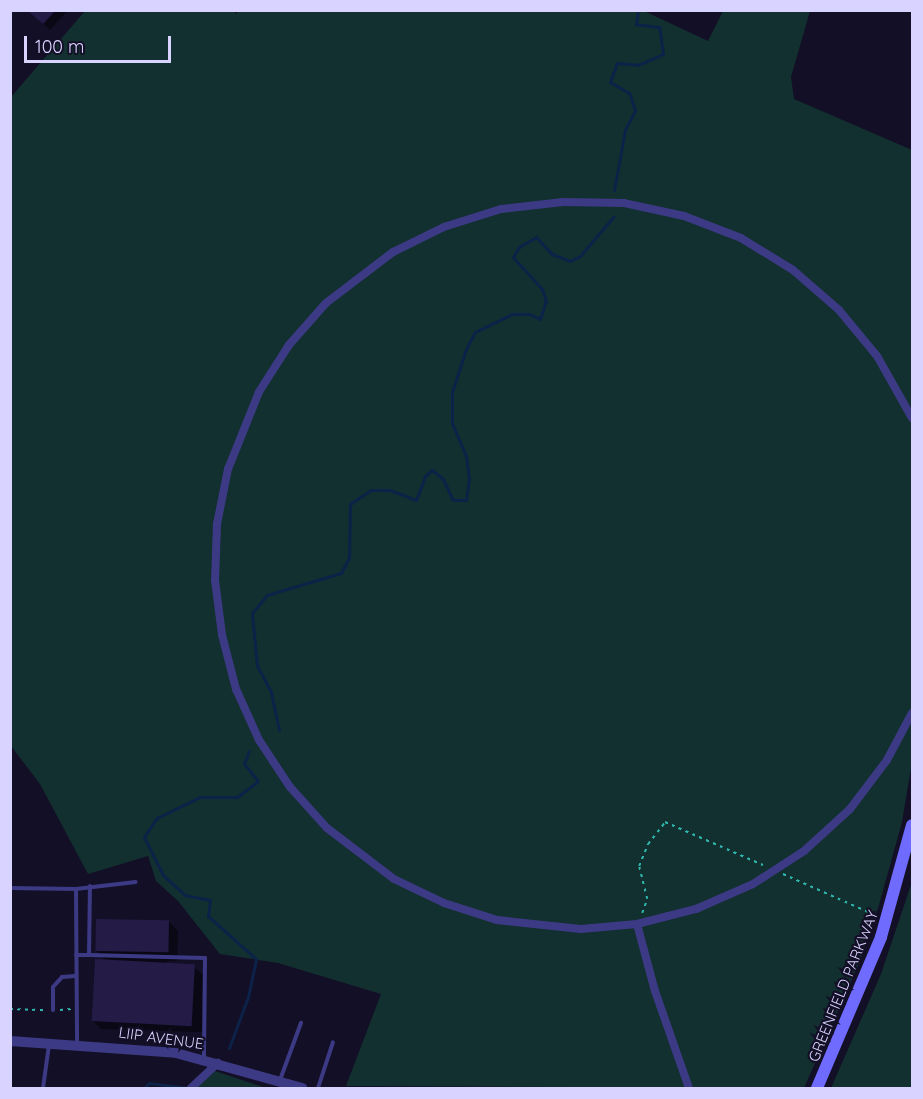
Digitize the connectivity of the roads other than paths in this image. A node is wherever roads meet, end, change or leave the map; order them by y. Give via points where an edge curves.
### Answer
1 (912, 418) edge
2 (912, 713) edge
3 (912, 825) edge
4 (136, 882) dead end
5 (90, 886) junction
6 (10, 888) edge
7 (76, 889) junction
8 (637, 924) junction
9 (76, 955) junction
10 (89, 955) junction
11 (75, 976) junction
12 (53, 1010) road end
13 (301, 1023) dead end
14 (10, 1041) edge
15 (49, 1042) junction
16 (333, 1042) dead end
17 (76, 1043) junction
18 (204, 1059) junction
19 (219, 1062) junction
20 (280, 1081) junction
21 (43, 1089) edge
22 (191, 1089) edge
23 (302, 1089) edge
24 (318, 1089) edge
25 (689, 1089) edge
26 (817, 1089) edge

1 - 8 street via 894,382 859,333 817,289 768,253 684,216 593,201 501,209 444,227 393,252 326,303 289,345 259,392 237,443 224,487 215,580 222,635 236,689 279,772 308,808 348,847 394,879 444,903 497,920 534,926 581,929
2 - 8 street via 887,760 850,809 804,851 776,871 706,905
3 - 26 main road, GREENFIELD PARKWAY via 887,920
4 - 5 lane
5 - 7 lane
5 - 10 lane
6 - 7 lane
7 - 9 lane
8 - 25 street
9 - 10 lane
9 - 11 lane
10 - 18 lane via 205,958
11 - 12 lane via 62,977 54,987
11 - 17 lane
13 - 20 lane
14 - 15 street, LIIP AVENUE
15 - 17 street, LIIP AVENUE
15 - 21 lane
16 - 24 lane
17 - 18 street, LIIP AVENUE
18 - 19 street, LIIP AVENUE
19 - 20 street, LIIP AVENUE
19 - 22 street
20 - 23 street, LIIP AVENUE

